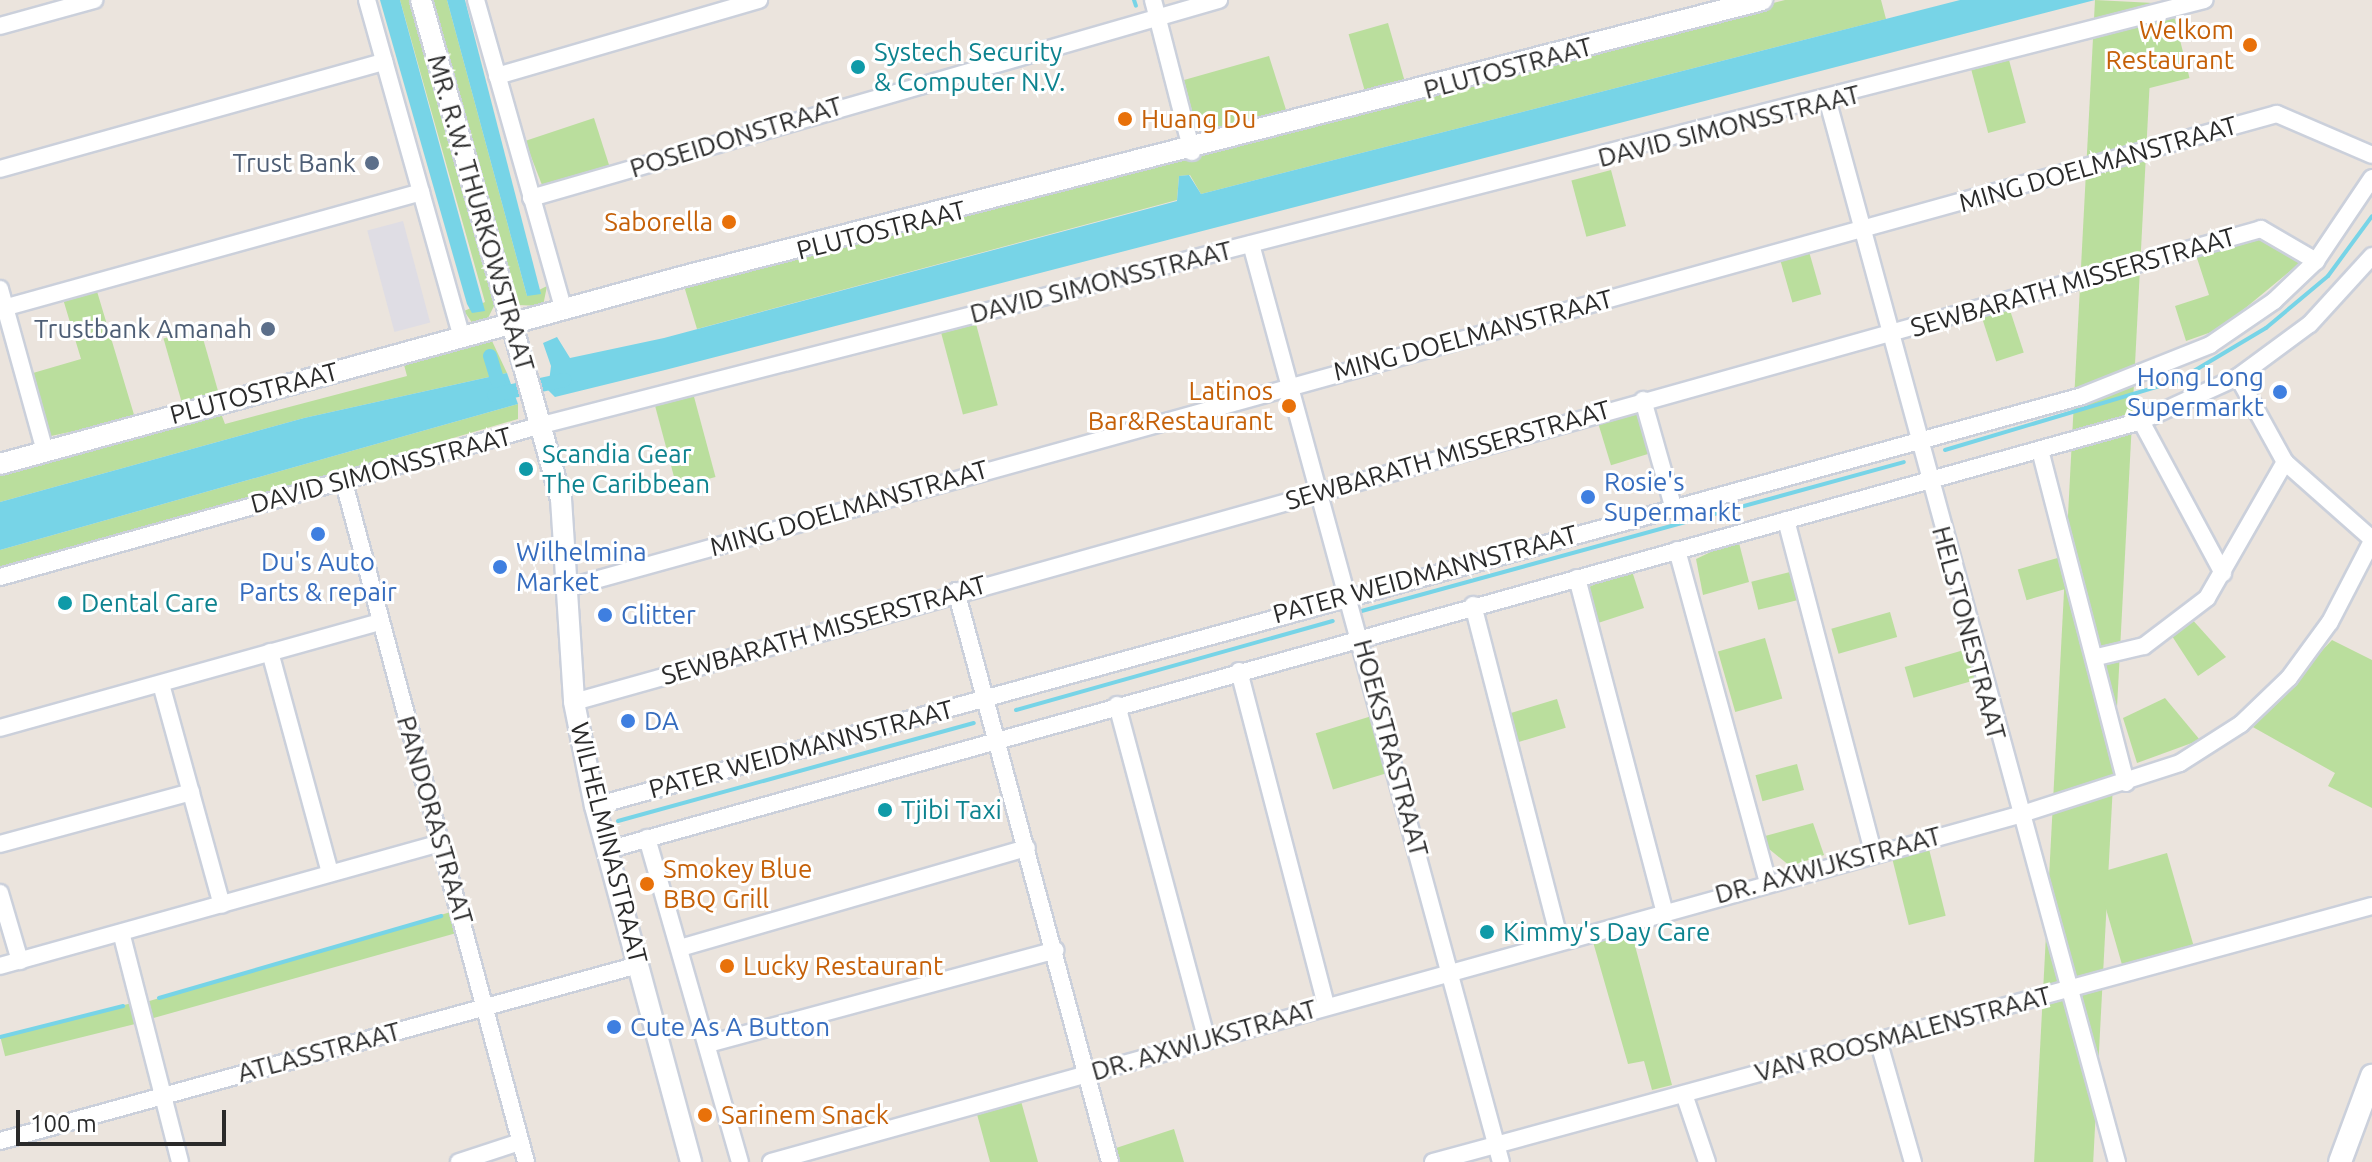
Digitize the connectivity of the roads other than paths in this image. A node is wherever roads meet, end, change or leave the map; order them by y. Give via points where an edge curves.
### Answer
1 (94, 0) edge
2 (367, 0) edge
3 (421, 0) edge
4 (476, 0) edge
5 (759, 0) edge
6 (1153, 0) edge
7 (1219, 0) edge
8 (1762, 0) edge
9 (2205, 0) edge
10 (1158, 18) junction
11 (0, 26) edge
12 (384, 62) junction
13 (497, 76) junction
14 (1828, 102) junction
15 (1192, 152) junction
16 (2372, 155) edge
17 (0, 169) edge
18 (2372, 178) edge
19 (421, 192) junction
20 (531, 198) junction
21 (1861, 230) junction
22 (1251, 244) junction
23 (2372, 256) edge
24 (2316, 261) junction
25 (0, 289) edge
26 (2, 308) edge
27 (564, 311) junction
28 (514, 334) junction
29 (1893, 334) junction
30 (462, 338) junction
31 (2238, 377) junction
32 (1291, 384) junction
33 (1643, 400) junction
34 (2141, 421) junction
35 (542, 425) junction
36 (1922, 443) junction
37 (2040, 450) junction
38 (45, 451) junction
39 (2285, 462) junction
40 (0, 464) edge
41 (343, 479) junction
42 (1929, 485) junction
43 (1324, 491) junction
44 (1673, 506) junction
45 (1786, 520) junction
46 (2372, 540) edge
47 (1677, 550) junction
48 (2223, 573) junction
49 (0, 577) edge
50 (1577, 578) junction
51 (570, 587) junction
52 (956, 591) junction
53 (1350, 593) junction
54 (1473, 605) junction
55 (380, 622) junction
56 (1363, 635) junction
57 (270, 652) junction
58 (2097, 657) junction
59 (1239, 671) junction
60 (161, 684) junction
61 (986, 698) junction
62 (574, 702) junction
63 (1117, 705) junction
64 (0, 728) edge
65 (997, 739) junction
66 (2126, 783) junction
67 (191, 792) junction
68 (595, 806) junction
69 (2019, 815) junction
70 (647, 838) junction
71 (442, 843) junction
72 (0, 844) edge
73 (1027, 848) junction
74 (607, 850) junction
75 (1873, 852) junction
76 (330, 873) junction
77 (1767, 879) junction
78 (0, 893) edge
79 (222, 905) junction
80 (2372, 906) edge
81 (1664, 910) junction
82 (122, 936) junction
83 (1560, 941) junction
84 (680, 948) junction
85 (1056, 950) junction
86 (20, 961) junction
87 (638, 965) junction
88 (0, 966) edge
89 (1449, 972) junction
90 (2065, 989) junction
91 (486, 1006) junction
92 (1326, 1006) junction
93 (1207, 1040) junction
94 (1879, 1043) junction
95 (708, 1044) junction
96 (1086, 1074) junction
97 (2372, 1076) edge
98 (1684, 1094) junction
99 (162, 1096) junction
100 (0, 1141) edge
101 (520, 1142) junction
102 (1496, 1144) junction
103 (180, 1162) edge
104 (459, 1162) edge
105 (526, 1162) edge
106 (691, 1162) edge
107 (740, 1162) edge
108 (771, 1162) edge
109 (1110, 1162) edge
110 (1433, 1162) edge
111 (1501, 1162) edge
112 (1707, 1162) edge
113 (1913, 1162) edge
114 (2117, 1162) edge
115 (2340, 1162) edge

1 - 11 street
2 - 12 street
3 - 28 street, MR. R.W. THURKOWSTRAAT
4 - 13 street
5 - 13 street
6 - 10 street
7 - 10 street, POSEIDONSTRAAT
8 - 15 street, PLUTOSTRAAT
9 - 14 street, DAVID SIMONSSTRAAT
10 - 15 street
10 - 20 street, POSEIDONSTRAAT
12 - 17 street
12 - 19 street
13 - 20 street
14 - 21 street, HELSTONESTRAAT
14 - 22 street, DAVID SIMONSSTRAAT
15 - 27 street, PLUTOSTRAAT
16 - 21 street, MING DOELMANSTRAAT via 2277,114
18 - 24 street, PATER WEIDMANNSTRAAT
19 - 26 street
19 - 30 street
20 - 27 street
21 - 29 street, HELSTONESTRAAT
21 - 32 street, MING DOELMANSTRAAT
22 - 32 street, HOEKSTRASTRAAT
22 - 35 street, DAVID SIMONSSTRAAT
23 - 31 street, PATER WEIDMANNSTRAAT via 2310,324
24 - 29 street, SEWBARATH MISSERSTRAAT via 2261,229
24 - 36 street, PATER WEIDMANNSTRAAT via 2274,301 2196,351 2082,396
25 - 26 street
26 - 38 street
27 - 28 street, PLUTOSTRAAT
28 - 30 street, PLUTOSTRAAT
28 - 35 street, MR. R.W. THURKOWSTRAAT
29 - 33 street, SEWBARATH MISSERSTRAAT
29 - 36 street, HELSTONESTRAAT
30 - 38 street, PLUTOSTRAAT
31 - 34 street, PATER WEIDMANNSTRAAT
31 - 39 street
32 - 43 street, HOEKSTRASTRAAT
32 - 51 street, MING DOELMANSTRAAT
33 - 43 street, SEWBARATH MISSERSTRAAT
33 - 44 street
34 - 37 street, PATER WEIDMANNSTRAAT
34 - 48 street
35 - 41 street, DAVID SIMONSSTRAAT
35 - 51 street, WILHELMINASTRAAT via 561,499
36 - 42 street, HELSTONESTRAAT
36 - 44 street, PATER WEIDMANNSTRAAT
37 - 42 street, PATER WEIDMANNSTRAAT
37 - 58 street
38 - 40 street, PLUTOSTRAAT
39 - 46 street
39 - 48 street
41 - 49 street, DAVID SIMONSSTRAAT
41 - 55 street, PANDORASTRAAT
42 - 45 street, PATER WEIDMANNSTRAAT
42 - 69 street, HELSTONESTRAAT
43 - 52 street, SEWBARATH MISSERSTRAAT
43 - 53 street, HOEKSTRASTRAAT
44 - 53 street, PATER WEIDMANNSTRAAT
45 - 47 street, PATER WEIDMANNSTRAAT
45 - 75 street
46 - 66 street, DR. AXWIJKSTRAAT via 2330,622 2289,678 2241,724 2180,763
47 - 50 street, PATER WEIDMANNSTRAAT
47 - 77 street
48 - 58 street via 2177,625 2144,646
50 - 54 street, PATER WEIDMANNSTRAAT
50 - 81 street
51 - 62 street, WILHELMINASTRAAT
52 - 61 street
52 - 62 street, SEWBARATH MISSERSTRAAT
53 - 56 street, HOEKSTRASTRAAT via 1350,613
53 - 61 street, PATER WEIDMANNSTRAAT
54 - 56 street, PATER WEIDMANNSTRAAT
54 - 83 street
55 - 57 street
55 - 71 street, PANDORASTRAAT
56 - 59 street, PATER WEIDMANNSTRAAT
56 - 89 street, HOEKSTRASTRAAT
57 - 60 street
57 - 76 street
58 - 66 street
59 - 63 street, PATER WEIDMANNSTRAAT
59 - 92 street
60 - 64 street
60 - 67 street
61 - 65 street
61 - 68 street, PATER WEIDMANNSTRAAT
62 - 68 street, WILHELMINASTRAAT
63 - 65 street, PATER WEIDMANNSTRAAT
63 - 93 street
65 - 70 street, PATER WEIDMANNSTRAAT
65 - 73 street
66 - 69 street, DR. AXWIJKSTRAAT
67 - 72 street
67 - 79 street
68 - 74 street, WILHELMINASTRAAT
69 - 75 street, DR. AXWIJKSTRAAT
69 - 90 street, HELSTONESTRAAT
70 - 74 street, PATER WEIDMANNSTRAAT
70 - 84 street
71 - 76 street
71 - 91 street, PANDORASTRAAT
73 - 84 street
73 - 85 street
74 - 87 street, WILHELMINASTRAAT
75 - 77 street, DR. AXWIJKSTRAAT
76 - 79 street
77 - 81 street, DR. AXWIJKSTRAAT
78 - 86 street
79 - 82 street
80 - 90 street, VAN ROOSMALENSTRAAT
81 - 83 street, DR. AXWIJKSTRAAT
82 - 86 street
82 - 99 street
83 - 89 street, DR. AXWIJKSTRAAT
84 - 95 street
85 - 95 street
85 - 96 street
86 - 88 street
87 - 91 street, ATLASSTRAAT
87 - 106 street, WILHELMINASTRAAT
89 - 92 street, DR. AXWIJKSTRAAT
89 - 102 street, HOEKSTRASTRAAT
90 - 94 street, VAN ROOSMALENSTRAAT
90 - 114 street, HELSTONESTRAAT
91 - 99 street, ATLASSTRAAT
91 - 101 street, PANDORASTRAAT
92 - 93 street, DR. AXWIJKSTRAAT
93 - 96 street, DR. AXWIJKSTRAAT
94 - 98 street, VAN ROOSMALENSTRAAT
94 - 113 street
95 - 107 street
96 - 108 street, DR. AXWIJKSTRAAT
96 - 109 street
97 - 115 main road
98 - 102 street, VAN ROOSMALENSTRAAT
98 - 112 street
99 - 100 street, ATLASSTRAAT
99 - 103 street
101 - 104 street
101 - 105 street, PANDORASTRAAT
102 - 110 street, VAN ROOSMALENSTRAAT
102 - 111 street, HOEKSTRASTRAAT

